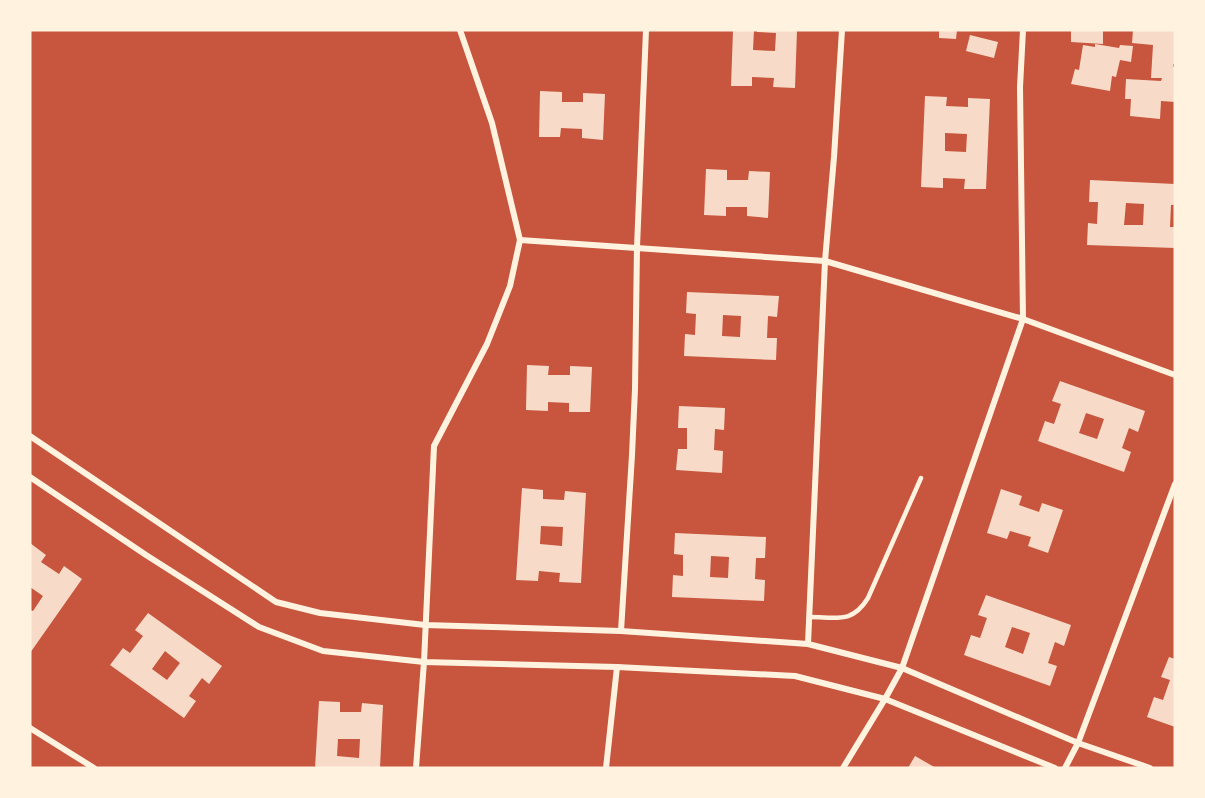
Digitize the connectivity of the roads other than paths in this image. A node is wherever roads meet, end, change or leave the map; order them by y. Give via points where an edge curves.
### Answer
1 (460, 30) edge
2 (646, 30) edge
3 (842, 30) edge
4 (1023, 30) edge
5 (520, 240) junction
6 (637, 247) junction
7 (825, 261) junction
8 (1023, 319) junction
9 (1175, 375) edge
10 (30, 436) edge
11 (30, 477) edge
12 (921, 478) dead end
13 (1175, 484) edge
14 (809, 617) junction
15 (425, 625) junction
16 (621, 632) junction
17 (808, 644) junction
18 (424, 662) junction
19 (617, 667) junction
20 (902, 668) junction
21 (885, 699) junction
22 (30, 728) edge
23 (1078, 743) junction
24 (94, 768) edge
25 (416, 768) edge
26 (606, 768) edge
27 (843, 768) edge
28 (1055, 768) edge
29 (1065, 768) edge
30 (1150, 768) edge

1 - 5 street via 492,123
2 - 6 street
3 - 7 street
4 - 8 street
5 - 6 street
5 - 15 street via 510,286 487,344 434,446
6 - 7 street
6 - 16 street via 635,400
7 - 8 street
7 - 14 street
8 - 9 street
8 - 20 street
10 - 15 street via 276,602 320,614
11 - 18 street via 259,627 323,651
12 - 14 lane via 863,607 846,618
13 - 23 street
14 - 17 street
15 - 16 street
15 - 18 street
16 - 17 street
17 - 20 street
18 - 19 street
18 - 25 street
19 - 21 street via 795,676
19 - 26 street
20 - 21 street
20 - 23 street
21 - 27 street
21 - 28 street
22 - 24 street
23 - 29 street
23 - 30 street

